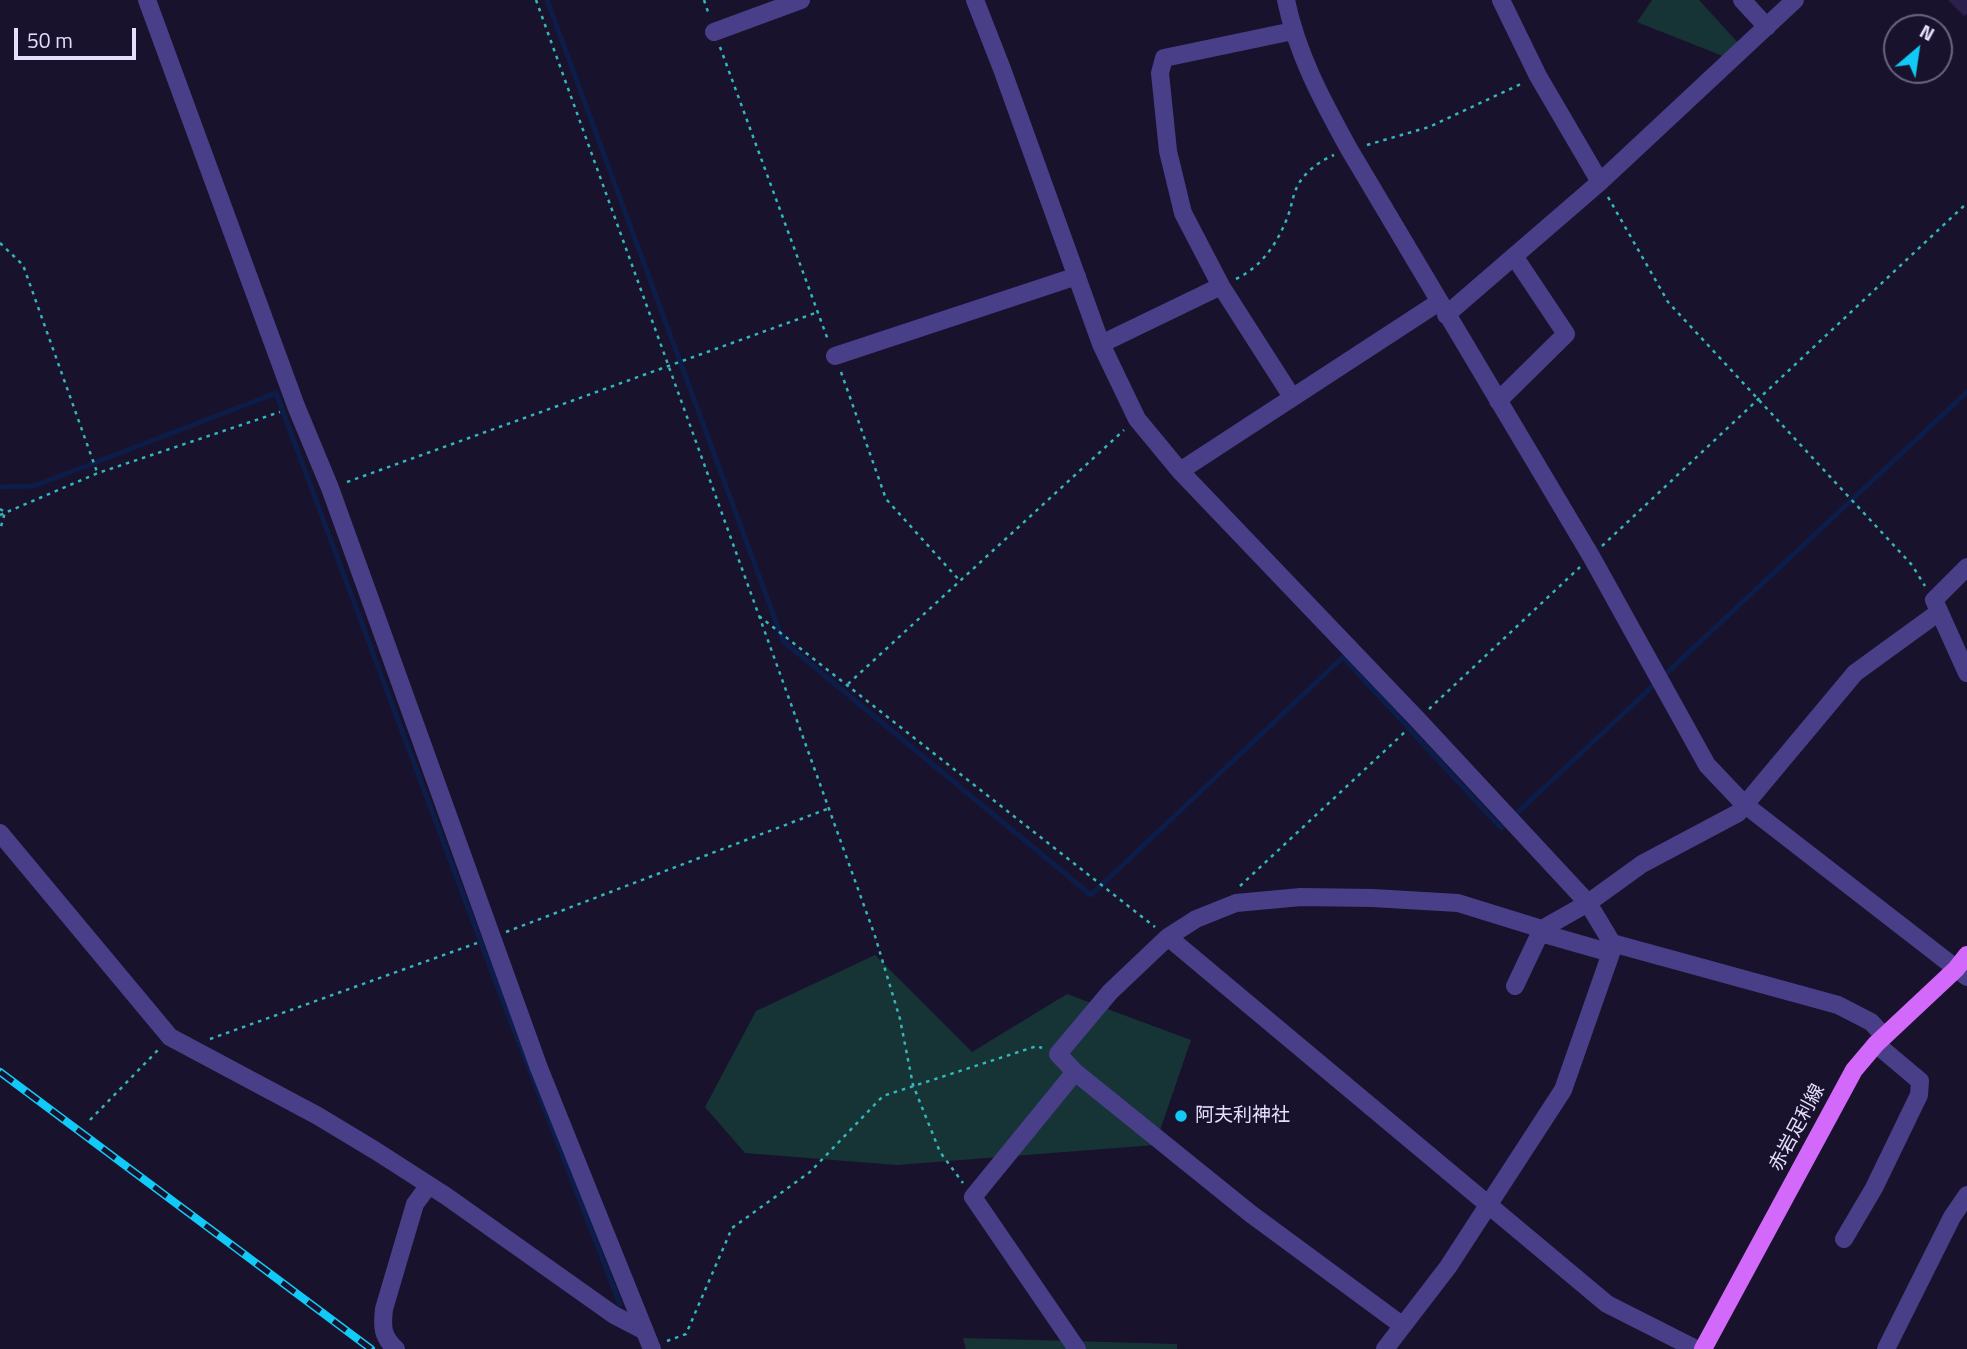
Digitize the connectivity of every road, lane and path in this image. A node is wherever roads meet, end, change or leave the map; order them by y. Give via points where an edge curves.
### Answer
1 (147, 0) edge
2 (536, 0) edge
3 (704, 0) edge
4 (801, 0) edge
5 (975, 0) edge
6 (1286, 0) edge
7 (1501, 0) edge
8 (1742, 0) edge
9 (1795, 0) edge
10 (1767, 27) junction
11 (715, 32) junction
12 (1293, 32) junction
13 (1600, 182) junction
14 (1967, 202) edge
15 (0, 243) edge
16 (1514, 256) junction
17 (1077, 276) junction
18 (1221, 286) junction
19 (1443, 308) junction
20 (818, 312) junction
21 (1101, 344) junction
22 (835, 356) junction
23 (670, 366) junction
24 (1292, 397) junction
25 (1757, 399) junction
26 (1498, 401) junction
27 (296, 406) junction
28 (1137, 419) junction
29 (1180, 471) junction
30 (98, 473) junction
31 (330, 488) junction
32 (0, 509) edge
33 (5, 512) junction
34 (0, 515) edge
35 (0, 530) edge
36 (1591, 556) junction
37 (1967, 568) edge
38 (960, 581) junction
39 (1937, 606) junction
40 (759, 616) junction
41 (1967, 673) edge
42 (848, 684) junction
43 (1745, 804) junction
44 (828, 808) junction
45 (0, 832) edge
46 (1588, 903) junction
47 (1541, 931) junction
48 (492, 937) junction
49 (1168, 937) junction
50 (1611, 948) junction
51 (1963, 967) edge
52 (1515, 986) dead end
53 (170, 1037) junction
54 (1880, 1040) junction
55 (198, 1051) junction
56 (1058, 1054) junction
57 (1075, 1072) junction
58 (913, 1085) junction
59 (90, 1120) dead end
60 (429, 1185) junction
61 (1967, 1195) edge
62 (973, 1197) junction
63 (1489, 1205) junction
64 (1844, 1239) dead end
65 (1403, 1326) junction
66 (643, 1330) junction
67 (651, 1348) edge
68 (396, 1349) edge
69 (1077, 1349) edge
70 (1385, 1349) edge
71 (1696, 1349) edge
72 (1703, 1349) edge
73 (1886, 1349) edge

1 - 27 street
2 - 23 path
3 - 11 path
4 - 11 street
5 - 17 street
6 - 12 street
7 - 13 street via 1538,76
8 - 10 street
9 - 10 street
10 - 13 street
11 - 20 path
12 - 18 street via 1164,58 1160,73 1168,151 1183,213
12 - 19 street via 1312,83
13 - 16 street
13 - 25 path via 1668,302
14 - 25 path
15 - 30 path via 23,264
16 - 19 street
16 - 26 street via 1566,334
17 - 21 street
17 - 22 street
18 - 21 street
18 - 24 street
19 - 24 street
19 - 26 street
20 - 22 path
20 - 23 path
21 - 28 street
22 - 38 path via 886,499
23 - 31 path
23 - 40 path
24 - 29 street
25 - 36 path
25 - 39 path via 1912,565
26 - 36 street
27 - 30 path
27 - 31 street
28 - 29 street
28 - 38 path
29 - 46 street
30 - 33 path
31 - 48 street
32 - 33 path
33 - 34 path
33 - 35 path
36 - 43 street via 1707,765
37 - 39 street
38 - 42 path
39 - 41 street
39 - 43 street via 1855,673
40 - 42 path
40 - 44 path
42 - 49 path
43 - 46 street via 1738,813 1642,864
43 - 51 street
44 - 48 path
44 - 58 path via 875,936 900,1019
45 - 53 street
46 - 47 street
46 - 50 street
47 - 49 street via 1458,904 1301,897 1236,903 1196,919
47 - 50 street
47 - 52 street
48 - 55 path via 211,1038
48 - 66 street
49 - 56 street via 1110,992
49 - 63 street
50 - 54 street via 1838,1005 1871,1022
50 - 63 street via 1563,1090
51 - 54 main road, 赤岩足利線
53 - 55 street
53 - 59 path
54 - 64 street via 1920,1081 1919,1095
54 - 72 main road, 赤岩足利線 via 1842,1090
55 - 60 street via 318,1116
56 - 57 street
56 - 58 path via 1037,1046
57 - 62 street
57 - 65 street via 1251,1214
58 - 62 path via 940,1152
58 - 67 path via 883,1096 810,1172 732,1228 687,1334
60 - 66 street via 614,1315
60 - 68 street via 415,1204 384,1309 385,1339
61 - 73 street
62 - 69 street
63 - 65 street
63 - 71 street via 1607,1304
65 - 70 street
66 - 67 street

